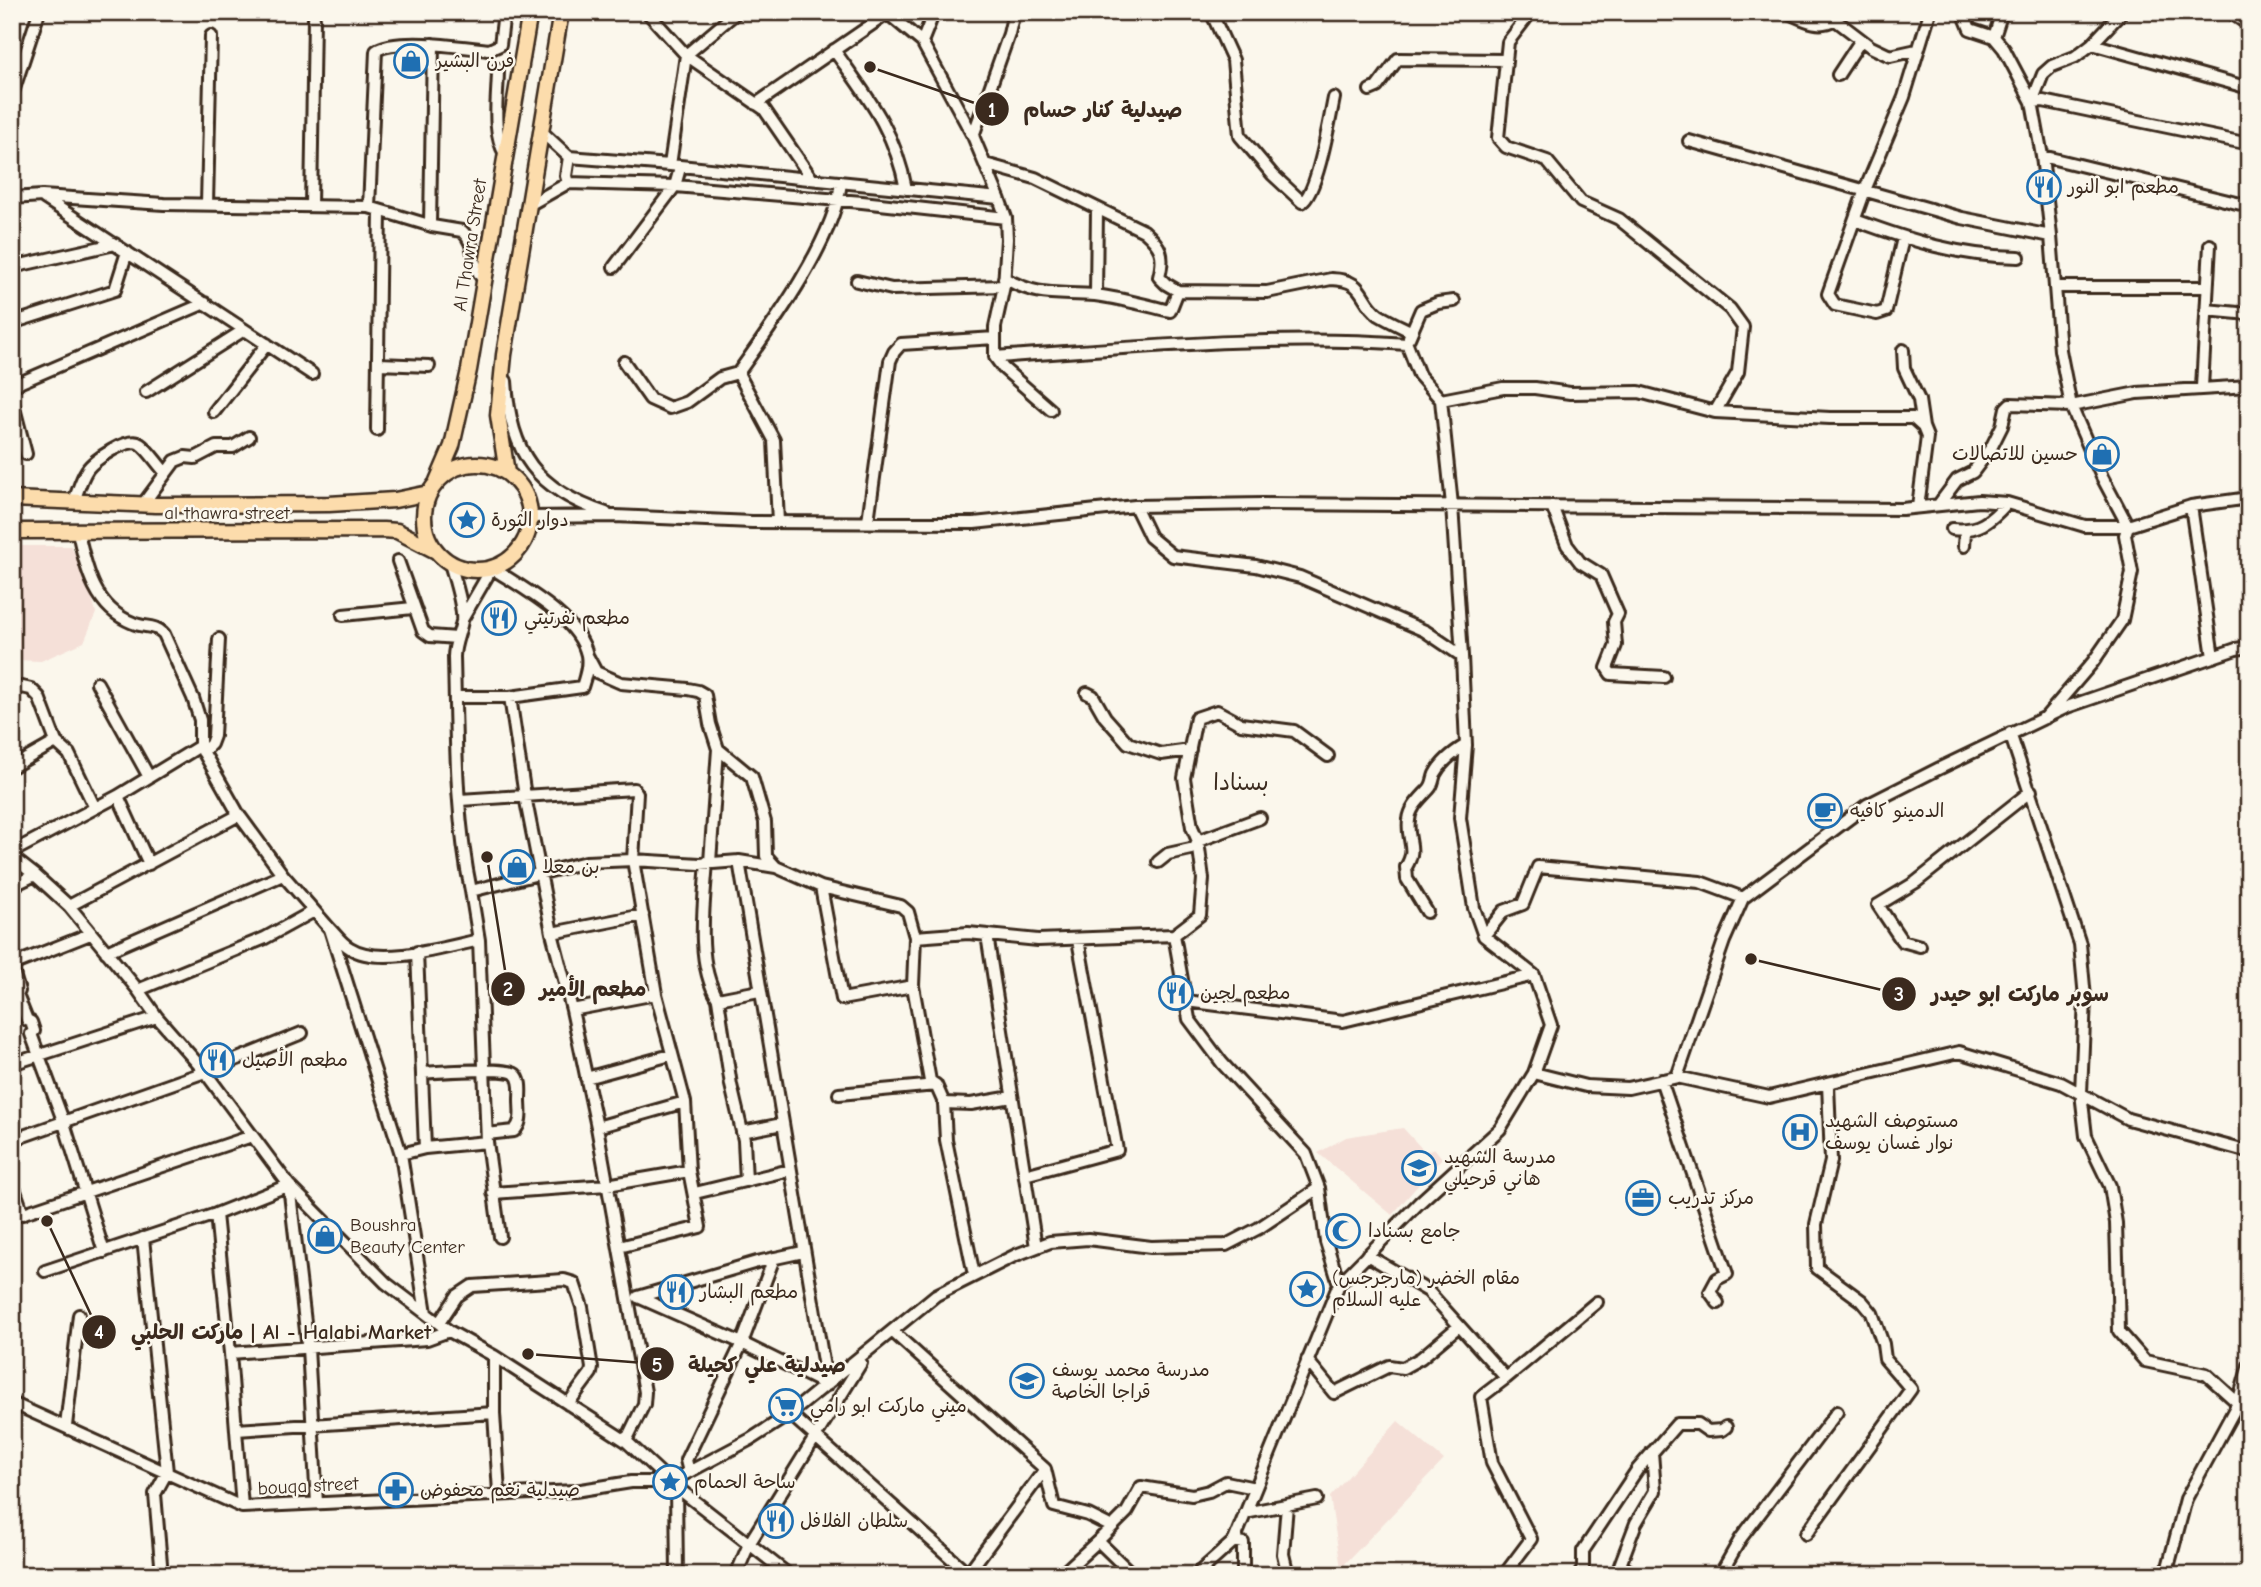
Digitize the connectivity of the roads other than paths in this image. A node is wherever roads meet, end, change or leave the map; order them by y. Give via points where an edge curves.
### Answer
1 (504, 12) edge
2 (530, 12) edge
3 (561, 12) edge
4 (647, 12) edge
5 (737, 12) edge
6 (934, 12) edge
7 (1014, 12) edge
8 (1211, 12) edge
9 (1531, 12) edge
10 (1786, 12) edge
11 (1930, 12) edge
12 (1963, 12) edge
13 (2003, 12) edge
14 (2122, 12) edge
15 (2230, 12) edge
16 (38, 13) edge
17 (887, 13) edge
18 (1829, 16) edge
19 (314, 18) dead end
20 (2249, 25) edge
21 (211, 36) dead end
22 (1994, 37) junction
23 (1861, 40) junction
24 (922, 42) junction
25 (433, 44) junction
26 (2092, 44) junction
27 (834, 50) junction
28 (1917, 50) junction
29 (686, 55) junction
30 (1506, 60) junction
31 (498, 69) dead end
32 (1838, 75) dead end
33 (2249, 88) edge
34 (1370, 90) dead end
35 (12, 95) edge
36 (1335, 98) dead end
37 (2032, 102) junction
38 (757, 104) junction
39 (541, 131) junction
40 (973, 136) junction
41 (1689, 141) dead end
42 (2249, 144) edge
43 (505, 154) junction
44 (2042, 156) junction
45 (569, 157) junction
46 (985, 164) junction
47 (675, 166) junction
48 (812, 179) junction
49 (841, 182) junction
50 (568, 184) junction
51 (675, 186) junction
52 (906, 189) junction
53 (1865, 190) junction
54 (42, 196) junction
55 (12, 198) edge
56 (999, 198) junction
57 (839, 202) junction
58 (207, 204) junction
59 (529, 205) junction
60 (311, 206) junction
61 (2249, 206) edge
62 (374, 209) junction
63 (1097, 210) junction
64 (1006, 218) junction
65 (1855, 220) junction
66 (430, 225) junction
67 (2052, 236) junction
68 (1903, 238) junction
69 (115, 244) junction
70 (2210, 245) dead end
71 (127, 251) junction
72 (2019, 257) dead end
73 (12, 267) edge
74 (614, 267) dead end
75 (484, 279) junction
76 (857, 281) dead end
77 (1004, 282) junction
78 (2056, 287) junction
79 (2207, 287) junction
80 (1178, 291) junction
81 (1096, 295) junction
82 (1454, 301) dead end
83 (205, 303) junction
84 (2206, 310) junction
85 (2249, 314) edge
86 (12, 323) edge
87 (244, 330) junction
88 (1410, 331) junction
89 (995, 338) junction
90 (267, 344) junction
91 (1407, 344) junction
92 (1903, 349) dead end
93 (504, 355) junction
94 (995, 357) junction
95 (624, 362) dead end
96 (379, 364) junction
97 (429, 366) dead end
98 (738, 373) junction
99 (312, 374) dead end
100 (12, 386) edge
101 (2249, 386) edge
102 (2202, 387) junction
103 (146, 392) dead end
104 (12, 400) edge
105 (1441, 400) junction
106 (2071, 406) junction
107 (1051, 410) dead end
108 (214, 412) dead end
109 (1715, 412) junction
110 (1923, 426) junction
111 (377, 430) dead end
112 (249, 437) dead end
113 (26, 454) dead end
114 (166, 473) junction
115 (507, 473) junction
116 (433, 487) junction
117 (2249, 498) edge
118 (12, 499) edge
119 (74, 501) junction
120 (2007, 503) junction
121 (143, 504) junction
122 (1939, 504) junction
123 (1452, 505) junction
124 (1135, 506) junction
125 (1552, 506) junction
126 (2191, 506) junction
127 (1918, 507) junction
128 (615, 516) junction
129 (530, 517) junction
130 (868, 521) junction
131 (778, 522) junction
132 (2128, 526) junction
133 (1952, 529) dead end
134 (12, 531) edge
135 (1965, 531) junction
136 (78, 532) junction
137 (1964, 546) dead end
138 (436, 551) junction
139 (398, 561) dead end
140 (450, 563) junction
141 (492, 568) junction
142 (414, 608) junction
143 (343, 615) dead end
144 (463, 618) junction
145 (457, 638) junction
146 (219, 639) dead end
147 (2249, 647) edge
148 (586, 654) junction
149 (1462, 656) junction
150 (2213, 657) junction
151 (1664, 677) dead end
152 (97, 682) dead end
153 (12, 692) edge
154 (1087, 693) dead end
155 (455, 697) junction
156 (510, 697) junction
157 (2045, 718) junction
158 (2011, 733) junction
159 (56, 742) junction
160 (1466, 745) junction
161 (201, 749) junction
162 (718, 749) junction
163 (1190, 750) junction
164 (1328, 756) dead end
165 (12, 766) edge
166 (149, 777) junction
167 (2031, 791) junction
168 (118, 796) junction
169 (525, 796) junction
170 (460, 800) junction
171 (95, 808) junction
172 (239, 815) junction
173 (1260, 818) dead end
174 (1198, 841) junction
175 (12, 852) edge
176 (12, 858) edge
177 (633, 860) junction
178 (739, 861) junction
179 (708, 862) junction
180 (1158, 862) dead end
181 (149, 863) junction
182 (776, 867) junction
183 (541, 873) junction
184 (35, 874) junction
185 (283, 875) junction
186 (12, 886) edge
187 (821, 887) junction
188 (471, 891) junction
189 (1743, 898) junction
190 (69, 906) junction
191 (314, 911) junction
192 (1427, 912) dead end
193 (643, 915) junction
194 (330, 929) junction
195 (552, 933) junction
196 (90, 934) junction
197 (987, 935) junction
198 (1174, 935) junction
199 (1484, 936) junction
200 (915, 937) junction
201 (479, 940) junction
202 (1078, 940) junction
203 (1920, 946) dead end
204 (106, 951) junction
205 (417, 952) junction
206 (12, 967) edge
207 (1534, 975) junction
208 (913, 986) junction
209 (138, 990) junction
210 (759, 991) junction
211 (656, 994) junction
212 (718, 999) junction
213 (1186, 1001) junction
214 (572, 1010) junction
215 (157, 1017) junction
216 (302, 1033) dead end
217 (671, 1055) junction
218 (40, 1056) junction
219 (12, 1064) edge
220 (483, 1071) junction
221 (205, 1073) junction
222 (422, 1073) junction
223 (1534, 1073) junction
224 (1677, 1077) junction
225 (586, 1078) junction
226 (1661, 1080) junction
227 (1828, 1083) junction
228 (936, 1084) junction
229 (839, 1094) dead end
230 (2081, 1094) junction
231 (1012, 1097) junction
232 (685, 1102) junction
233 (944, 1102) junction
234 (64, 1122) junction
235 (782, 1124) junction
236 (597, 1127) junction
237 (742, 1132) junction
238 (252, 1136) junction
239 (487, 1138) junction
240 (12, 1140) edge
241 (425, 1149) junction
242 (2249, 1152) edge
243 (401, 1154) junction
244 (790, 1170) junction
245 (689, 1171) junction
246 (1025, 1175) junction
247 (746, 1181) junction
248 (12, 1182) edge
249 (289, 1185) junction
250 (607, 1185) junction
251 (1319, 1188) junction
252 (493, 1193) junction
253 (695, 1193) junction
254 (87, 1194) junction
255 (216, 1214) junction
256 (18, 1216) edge
257 (499, 1237) dead end
258 (143, 1238) junction
259 (619, 1247) junction
260 (1036, 1247) junction
261 (104, 1252) junction
262 (803, 1252) junction
263 (1367, 1255) junction
264 (774, 1258) junction
265 (45, 1271) dead end
266 (974, 1275) junction
267 (1339, 1284) junction
268 (633, 1299) junction
269 (1597, 1302) dead end
270 (1718, 1303) dead end
271 (426, 1313) junction
272 (79, 1315) dead end
273 (439, 1323) junction
274 (1459, 1326) junction
275 (449, 1331) junction
276 (893, 1332) junction
277 (742, 1343) junction
278 (308, 1348) junction
279 (869, 1352) junction
280 (230, 1353) junction
281 (494, 1356) junction
282 (1307, 1360) junction
283 (2249, 1365) edge
284 (1506, 1378) junction
285 (827, 1385) junction
286 (12, 1403) edge
287 (2238, 1403) junction
288 (568, 1404) junction
289 (2249, 1408) edge
290 (1837, 1412) dead end
291 (494, 1413) junction
292 (790, 1414) junction
293 (314, 1425) junction
294 (65, 1426) junction
295 (1726, 1427) dead end
296 (236, 1430) junction
297 (814, 1436) junction
298 (626, 1441) junction
299 (1652, 1452) junction
300 (1045, 1469) junction
301 (167, 1472) junction
302 (689, 1472) junction
303 (673, 1484) junction
304 (1255, 1488) junction
305 (499, 1493) junction
306 (1317, 1499) dead end
307 (317, 1503) junction
308 (1287, 1505) junction
309 (242, 1507) junction
310 (1245, 1513) junction
311 (1112, 1527) junction
312 (1806, 1534) dead end
313 (1098, 1541) junction
314 (1234, 1541) junction
315 (749, 1544) junction
316 (969, 1574) edge
317 (162, 1575) edge
318 (677, 1575) edge
319 (736, 1575) edge
320 (789, 1575) edge
321 (1061, 1575) edge
322 (1133, 1575) edge
323 (1196, 1575) edge
324 (1243, 1575) edge
325 (1288, 1575) edge
326 (1504, 1575) edge
327 (1580, 1575) edge
328 (1635, 1575) edge
329 (1720, 1575) edge
330 (2166, 1575) edge

1 - 25 street via 500,45 495,48
2 - 43 main road, Al Thawra Street
3 - 39 main road
4 - 29 street
5 - 29 street
6 - 24 street
7 - 40 street
8 - 36 street via 1233,60 1240,136 1302,202 1309,197
9 - 30 street via 1508,42
10 - 18 street via 1825,25
11 - 28 street
12 - 22 street via 1970,29
13 - 22 street
14 - 26 street
15 - 20 street
16 - 35 street
17 - 24 street
17 - 27 street
18 - 23 street
19 - 60 street
21 - 58 street
22 - 37 street
23 - 28 street via 1890,56
23 - 32 street
24 - 40 street
25 - 62 street via 376,51
25 - 66 street
26 - 33 street
26 - 37 street via 2043,74
27 - 38 street
27 - 52 street via 892,136
28 - 53 street via 1904,97
29 - 38 street
29 - 47 street
30 - 34 street via 1398,59
30 - 109 street via 1498,138 1506,147 1547,161 1581,201 1637,231 1730,309 1743,327 1738,372
31 - 43 street via 497,123
37 - 42 street
37 - 44 street
38 - 48 street
39 - 45 street
39 - 59 main road
40 - 46 street
41 - 53 street
43 - 75 main road, Al Thawra Street
44 - 61 street
44 - 67 street
45 - 47 street
45 - 50 street
46 - 56 street
46 - 63 street via 1035,178
47 - 48 street
47 - 51 street
48 - 49 street
49 - 52 street
49 - 57 street
50 - 51 street
50 - 59 street
51 - 57 street
51 - 74 street
52 - 56 street
53 - 65 street
53 - 67 street via 1962,218
54 - 55 street
54 - 58 street
54 - 69 street
56 - 64 street
57 - 64 street
57 - 98 street via 820,244
58 - 60 street
59 - 93 main road
60 - 62 street
62 - 66 street
62 - 96 street
63 - 80 street via 1159,244 1159,277
63 - 81 street
64 - 77 street
65 - 68 street
65 - 68 street via 1828,294 1835,305 1877,314 1886,311
66 - 75 street via 466,234 474,247 476,272
67 - 78 street
68 - 72 street via 1965,254
69 - 71 street
69 - 73 street
70 - 79 street
71 - 83 street
71 - 86 street via 115,290
75 - 116 main road, Al Thawra Street via 452,446
76 - 77 street via 892,289
77 - 81 street via 1043,293
77 - 89 street
78 - 79 street
78 - 106 street via 2060,350
79 - 84 street
80 - 81 street via 1170,311
80 - 88 street via 1267,292 1341,279 1357,285 1377,314
82 - 88 street via 1422,310
83 - 87 street
83 - 100 street
84 - 85 street
84 - 102 street
87 - 90 street
87 - 103 street
88 - 91 street
89 - 94 street
89 - 130 street via 901,344 894,352
90 - 99 street
90 - 108 street
91 - 94 street via 1214,342
91 - 105 street via 1419,375
92 - 110 street via 1904,368 1919,400
93 - 115 main road via 498,415
93 - 128 street via 512,423 529,464 567,498
94 - 107 street
95 - 98 street via 650,399 670,408 687,402 720,378
96 - 97 street
96 - 111 street
98 - 131 street via 774,440
101 - 102 street
102 - 106 street
104 - 113 street
105 - 109 street via 1503,388 1639,392
105 - 123 street
106 - 122 street via 2010,404 1991,448
106 - 132 street
109 - 110 street via 1913,418
110 - 127 street via 1927,437
112 - 114 street via 233,447 216,447 195,458 175,461
114 - 119 street via 140,444 121,446 88,469
114 - 121 street
115 - 116 main road via 478,463 456,468
115 - 129 main road via 520,485
116 - 121 main road, al thawra street via 395,500 329,504
116 - 138 main road via 424,522
117 - 126 street
118 - 119 main road, al thawra street
119 - 121 main road, al thawra street
120 - 122 street
120 - 132 street via 2085,526
120 - 135 street via 1996,516
122 - 127 street
123 - 124 street
123 - 125 street
123 - 149 street
124 - 130 street via 974,523
124 - 149 street via 1150,537 1173,556 1256,566 1300,577 1425,631
125 - 127 street
125 - 151 street via 1567,545 1580,562 1601,575 1614,602 1616,645 1607,668 1611,674
126 - 132 street
126 - 150 street
128 - 129 street
128 - 131 street
129 - 141 main road via 520,549
130 - 131 street
132 - 157 street via 2125,535 2132,572 2122,620
133 - 135 street
134 - 136 main road, al thawra street
135 - 137 street
136 - 138 main road, al thawra street via 397,531
136 - 161 street via 93,587 112,610 164,634 201,720
138 - 140 main road
139 - 142 street
140 - 141 main road via 464,569
140 - 144 street
141 - 144 street
141 - 148 street via 566,620
142 - 143 street
142 - 145 street via 423,631 430,636
144 - 145 street
145 - 155 street
146 - 161 street via 214,736 211,744
147 - 150 street
148 - 156 street via 582,687
148 - 162 street via 596,672 621,683 688,689 705,695
149 - 160 street
150 - 157 street
152 - 166 street
153 - 159 street via 22,687 39,697
154 - 163 street via 1128,743 1161,754
155 - 156 street
155 - 170 street
156 - 169 street
157 - 158 street
158 - 167 street
158 - 189 street via 1867,805
159 - 165 street
159 - 171 street via 69,754
160 - 192 street via 1445,761 1409,817 1413,850 1407,879
160 - 199 street via 1461,818 1474,908
161 - 166 street
161 - 172 street
162 - 179 street
162 - 182 street via 752,777 765,821 766,856
163 - 164 street via 1196,718 1217,711 1241,724 1294,731
163 - 174 street via 1184,778
166 - 168 street
167 - 203 street via 1916,882 1878,905 1902,941
167 - 230 street via 2080,944 2085,998
168 - 171 street
168 - 181 street
169 - 170 street
169 - 177 street via 634,789 638,799
169 - 183 street
170 - 188 street
171 - 175 street
172 - 181 street
172 - 185 street
173 - 174 street
174 - 180 street via 1195,848
174 - 198 street via 1203,879 1200,915
176 - 184 street
177 - 179 street
177 - 183 street via 586,862
177 - 193 street
178 - 179 street
178 - 182 street
178 - 210 street
179 - 212 street via 703,942 711,989
181 - 190 street
182 - 187 street
183 - 188 street
183 - 195 street
184 - 186 street
184 - 190 street
185 - 191 street
185 - 204 street
187 - 200 street via 901,906 908,912
187 - 208 street via 842,999
188 - 201 street
189 - 199 street via 1700,882 1538,867 1523,904 1504,911
189 - 224 street
190 - 196 street
191 - 194 street
191 - 209 street via 265,938
193 - 195 street
193 - 211 street
194 - 205 street via 350,948 374,956
194 - 243 street
195 - 214 street
196 - 204 street
196 - 206 street
197 - 200 street
197 - 202 street
197 - 231 street
198 - 202 street
198 - 213 street
199 - 207 street
200 - 208 street
201 - 205 street
201 - 220 street
202 - 246 street via 1117,1150
204 - 209 street
205 - 222 street
206 - 218 street via 17,995 31,1022
207 - 213 street via 1343,1021
207 - 223 street via 1551,1025
208 - 228 street via 930,1081
209 - 215 street
210 - 212 street
210 - 235 street
211 - 214 street
211 - 217 street
212 - 237 street
213 - 251 street via 1189,1019 1222,1063 1306,1154
214 - 225 street
215 - 218 street
215 - 221 street
216 - 221 street
217 - 225 street
217 - 232 street
218 - 219 street
218 - 234 street
220 - 222 street
220 - 239 street
220 - 239 street via 513,1072 520,1083 518,1126
221 - 234 street
221 - 238 street
222 - 241 street
223 - 226 street via 1586,1086 1628,1088
223 - 263 street via 1500,1129
224 - 226 street
224 - 227 street via 1769,1097
225 - 236 street
226 - 270 street via 1727,1274 1717,1279 1710,1292
227 - 230 street via 1959,1052 2061,1083
227 - 312 street via 1831,1161 1816,1224 1817,1268 1872,1313 1885,1359 1912,1389
228 - 229 street
228 - 233 street
230 - 242 street via 2128,1119
230 - 287 street via 2086,1136 2110,1186 2116,1223 2119,1331 2145,1360 2206,1374
231 - 233 street via 971,1104
231 - 246 street
232 - 236 street
232 - 245 street
233 - 266 street via 946,1140
234 - 240 street
234 - 254 street
235 - 237 street
235 - 244 street
236 - 250 street
237 - 247 street
238 - 249 street
238 - 254 street
239 - 241 street
239 - 252 street
241 - 243 street
243 - 271 street
244 - 247 street
244 - 262 street
245 - 250 street
245 - 253 street
246 - 260 street
247 - 253 street
248 - 256 street
249 - 255 street
249 - 271 street via 386,1283
249 - 278 street
250 - 252 street
250 - 259 street
251 - 260 street via 1227,1245 1151,1247 1088,1239
251 - 267 street via 1325,1242
252 - 257 street
253 - 259 street via 700,1227
254 - 256 street
254 - 261 street
255 - 258 street
255 - 280 street
258 - 261 street
258 - 301 street
259 - 268 street
260 - 266 street
261 - 265 street
262 - 264 street
262 - 285 street
263 - 267 street
263 - 274 street via 1428,1291
264 - 268 street
264 - 277 street
266 - 276 street via 936,1295
267 - 282 street
268 - 277 street
268 - 298 street via 645,1404
269 - 284 street
271 - 273 street
272 - 294 street
273 - 275 street
273 - 288 street via 457,1296 472,1286 574,1283 592,1360 591,1373
274 - 282 street via 1403,1368 1389,1366 1334,1393
274 - 284 street
275 - 278 street via 427,1339
275 - 281 street
276 - 279 street
276 - 300 street
277 - 285 street
277 - 302 street via 687,1460
278 - 280 street
278 - 293 street
279 - 285 street
279 - 297 street
280 - 296 street
281 - 288 street
281 - 291 street
282 - 304 street
283 - 287 street
284 - 326 street via 1481,1397 1492,1463 1531,1539
285 - 292 street
286 - 294 street, bouqa street
287 - 289 street
287 - 330 street via 2186,1499
288 - 298 street
290 - 329 street via 1741,1538
291 - 293 street
291 - 305 street
292 - 297 street
292 - 302 street
293 - 296 street
293 - 307 street
294 - 301 street, bouqa street
295 - 299 street via 1708,1431 1698,1424 1677,1424
296 - 309 street
297 - 315 street
297 - 316 street
298 - 303 street
299 - 327 street via 1583,1551
299 - 328 street via 1655,1491 1620,1565
300 - 311 street via 1054,1506
300 - 316 street
301 - 309 street, bouqa street
301 - 317 street via 155,1494
302 - 303 street
303 - 305 street, bouqa street via 631,1482 575,1491
303 - 315 street
303 - 318 street
304 - 310 street
304 - 311 street via 1226,1482 1192,1495 1141,1487
305 - 307 street, bouqa street
306 - 308 street
307 - 309 street, bouqa street
308 - 310 street
308 - 325 street via 1283,1554
310 - 314 street
311 - 313 street
313 - 321 street
313 - 322 street
314 - 323 street
314 - 324 street via 1243,1543
315 - 319 street
315 - 320 street

